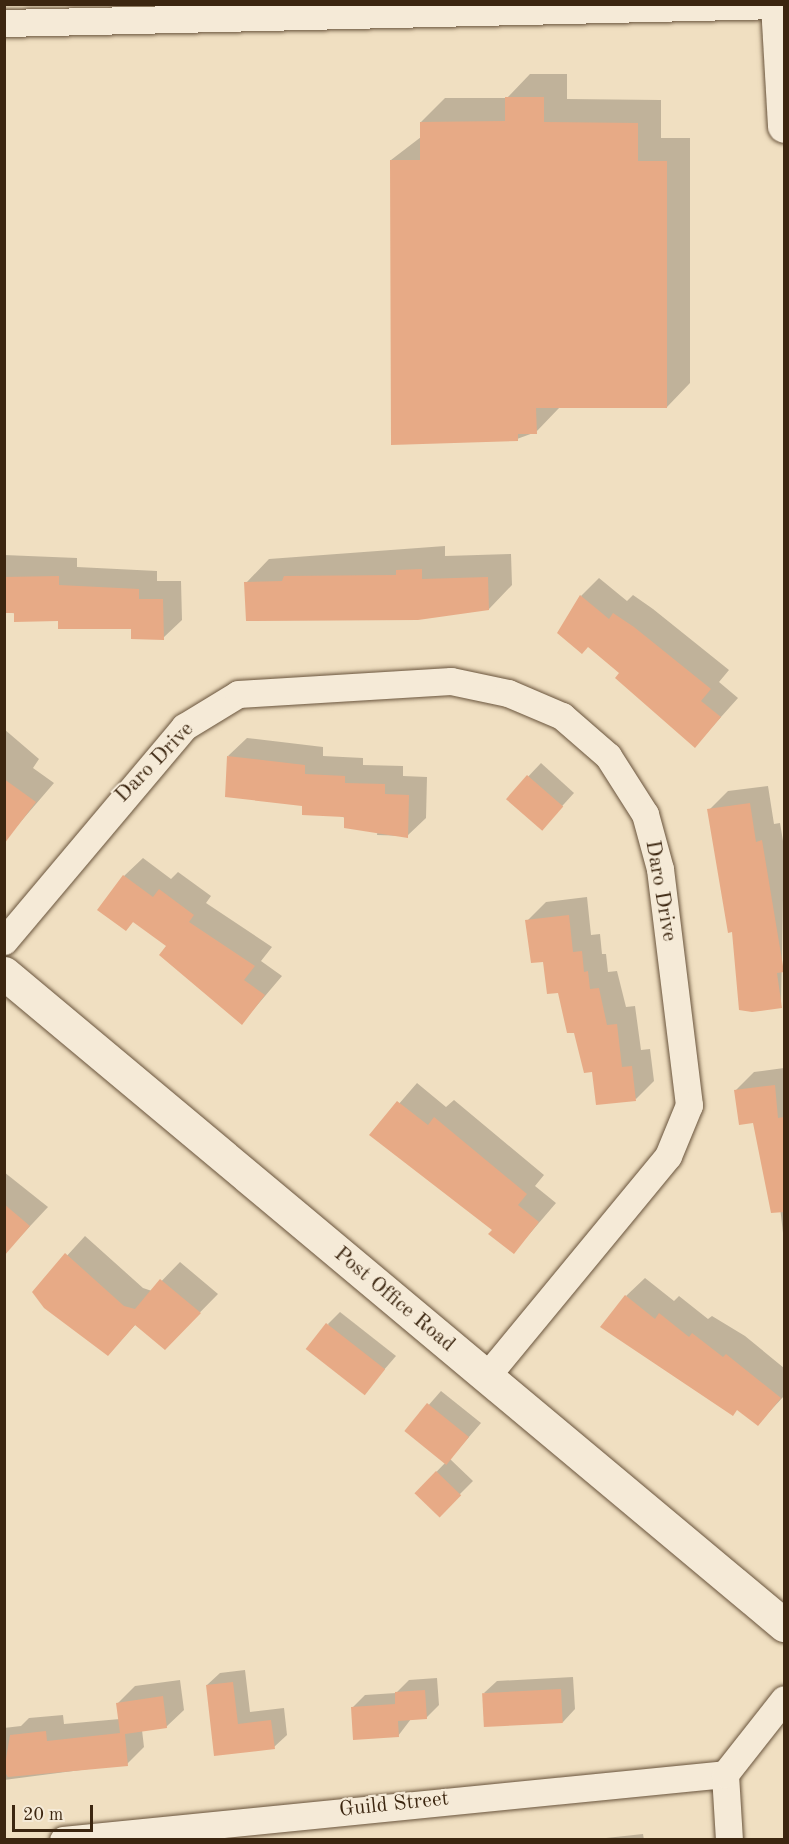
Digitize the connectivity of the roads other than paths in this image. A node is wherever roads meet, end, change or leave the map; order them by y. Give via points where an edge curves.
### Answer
1 (777, 5) edge
2 (4, 23) edge
3 (784, 126) edge
4 (4, 941) edge
5 (4, 974) edge
6 (486, 1377) junction
7 (784, 1625) edge
8 (784, 1699) edge
9 (725, 1774) junction
10 (63, 1839) edge
11 (729, 1839) edge

1 - 2 street
1 - 3 street
4 - 6 street, Daro Drive via 184,727 238,694 451,681 508,693 562,716 608,756 645,814 660,869 689,1105 668,1156
5 - 6 street, Post Office Road
6 - 7 street, Post Office Road
8 - 9 street
9 - 10 street, Guild Street
9 - 11 street

